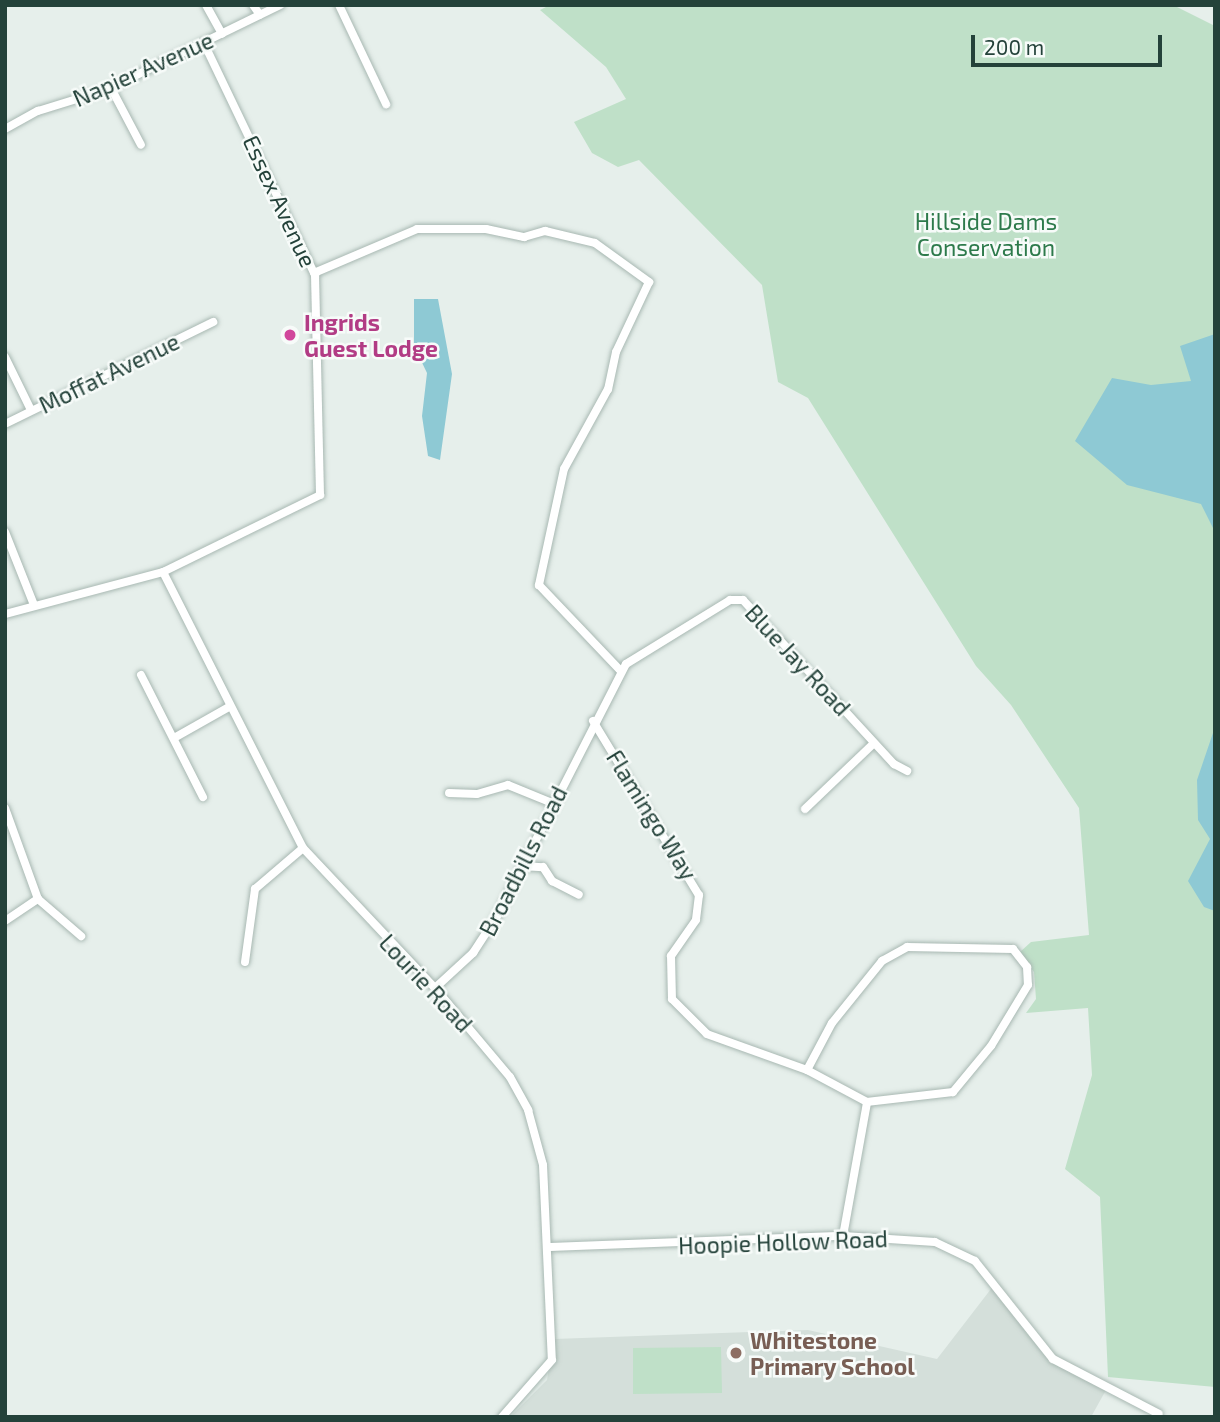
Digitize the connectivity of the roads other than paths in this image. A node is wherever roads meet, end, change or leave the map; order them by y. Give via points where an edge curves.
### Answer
1 (206, 5) edge
2 (253, 5) edge
3 (280, 5) edge
4 (339, 5) edge
5 (260, 15) junction
6 (222, 34) junction
7 (204, 43) junction
8 (111, 88) junction
9 (386, 104) dead end
10 (5, 129) edge
11 (141, 145) dead end
12 (314, 273) junction
13 (213, 322) dead end
14 (5, 358) edge
15 (32, 410) junction
16 (5, 424) edge
17 (5, 532) edge
18 (163, 572) junction
19 (34, 605) junction
20 (5, 614) edge
21 (621, 671) junction
22 (141, 675) dead end
23 (229, 707) junction
24 (593, 721) junction
25 (174, 738) junction
26 (874, 743) junction
27 (907, 771) dead end
28 (449, 793) dead end
29 (203, 797) dead end
30 (552, 803) junction
31 (5, 808) edge
32 (805, 809) dead end
33 (303, 848) junction
34 (521, 866) junction
35 (579, 895) dead end
36 (38, 899) junction
37 (5, 922) edge
38 (81, 936) dead end
39 (244, 962) dead end
40 (435, 988) junction
41 (807, 1070) junction
42 (867, 1102) junction
43 (842, 1236) junction
44 (550, 1247) junction
45 (1159, 1414) dead end
46 (502, 1417) edge

1 - 6 street
2 - 5 street
3 - 5 street, Napier Avenue
4 - 9 street
5 - 6 street, Napier Avenue
6 - 7 street, Napier Avenue
7 - 8 street, Napier Avenue
7 - 12 street, Essex Avenue
8 - 10 street, Napier Avenue via 38,111
8 - 11 street
12 - 18 street, Essex Avenue via 320,495
12 - 21 street via 417,229 486,229 524,237 545,231 595,243 649,282 615,352 608,388 564,469 539,585
13 - 15 street, Moffat Avenue
14 - 15 street
15 - 16 street, Moffat Avenue
17 - 19 street
18 - 19 street
18 - 23 street, Lourie Road
19 - 20 street
21 - 24 street, Blue Jay Road
21 - 26 street, Blue Jay Road via 664,636 739,599
22 - 25 street
23 - 25 street
23 - 33 street, Lourie Road
24 - 30 street, Broadbills Road
24 - 41 street, Flamingo Way via 699,895 699,912 668,966 672,999 707,1034
25 - 29 street
26 - 27 street, Blue Jay Road
26 - 32 street
28 - 30 street via 477,794 508,785
30 - 34 street, Broadbills Road
31 - 36 street
33 - 39 street via 255,889
33 - 40 street, Lourie Road
34 - 35 street via 543,867 552,881
34 - 40 street, Broadbills Road via 483,940
36 - 37 street
36 - 38 street
40 - 44 street, Lourie Road via 510,1077 528,1110 543,1165
41 - 42 street, Flamingo Way
41 - 42 street via 832,1023 890,953 907,947 1013,949 1027,968 1024,996 957,1087 932,1098
42 - 43 street
43 - 44 street, Hoopie Hollow Road
43 - 45 street, Hoopie Hollow Road via 915,1239 965,1254 1053,1359
44 - 46 street, Lourie Road via 551,1364

